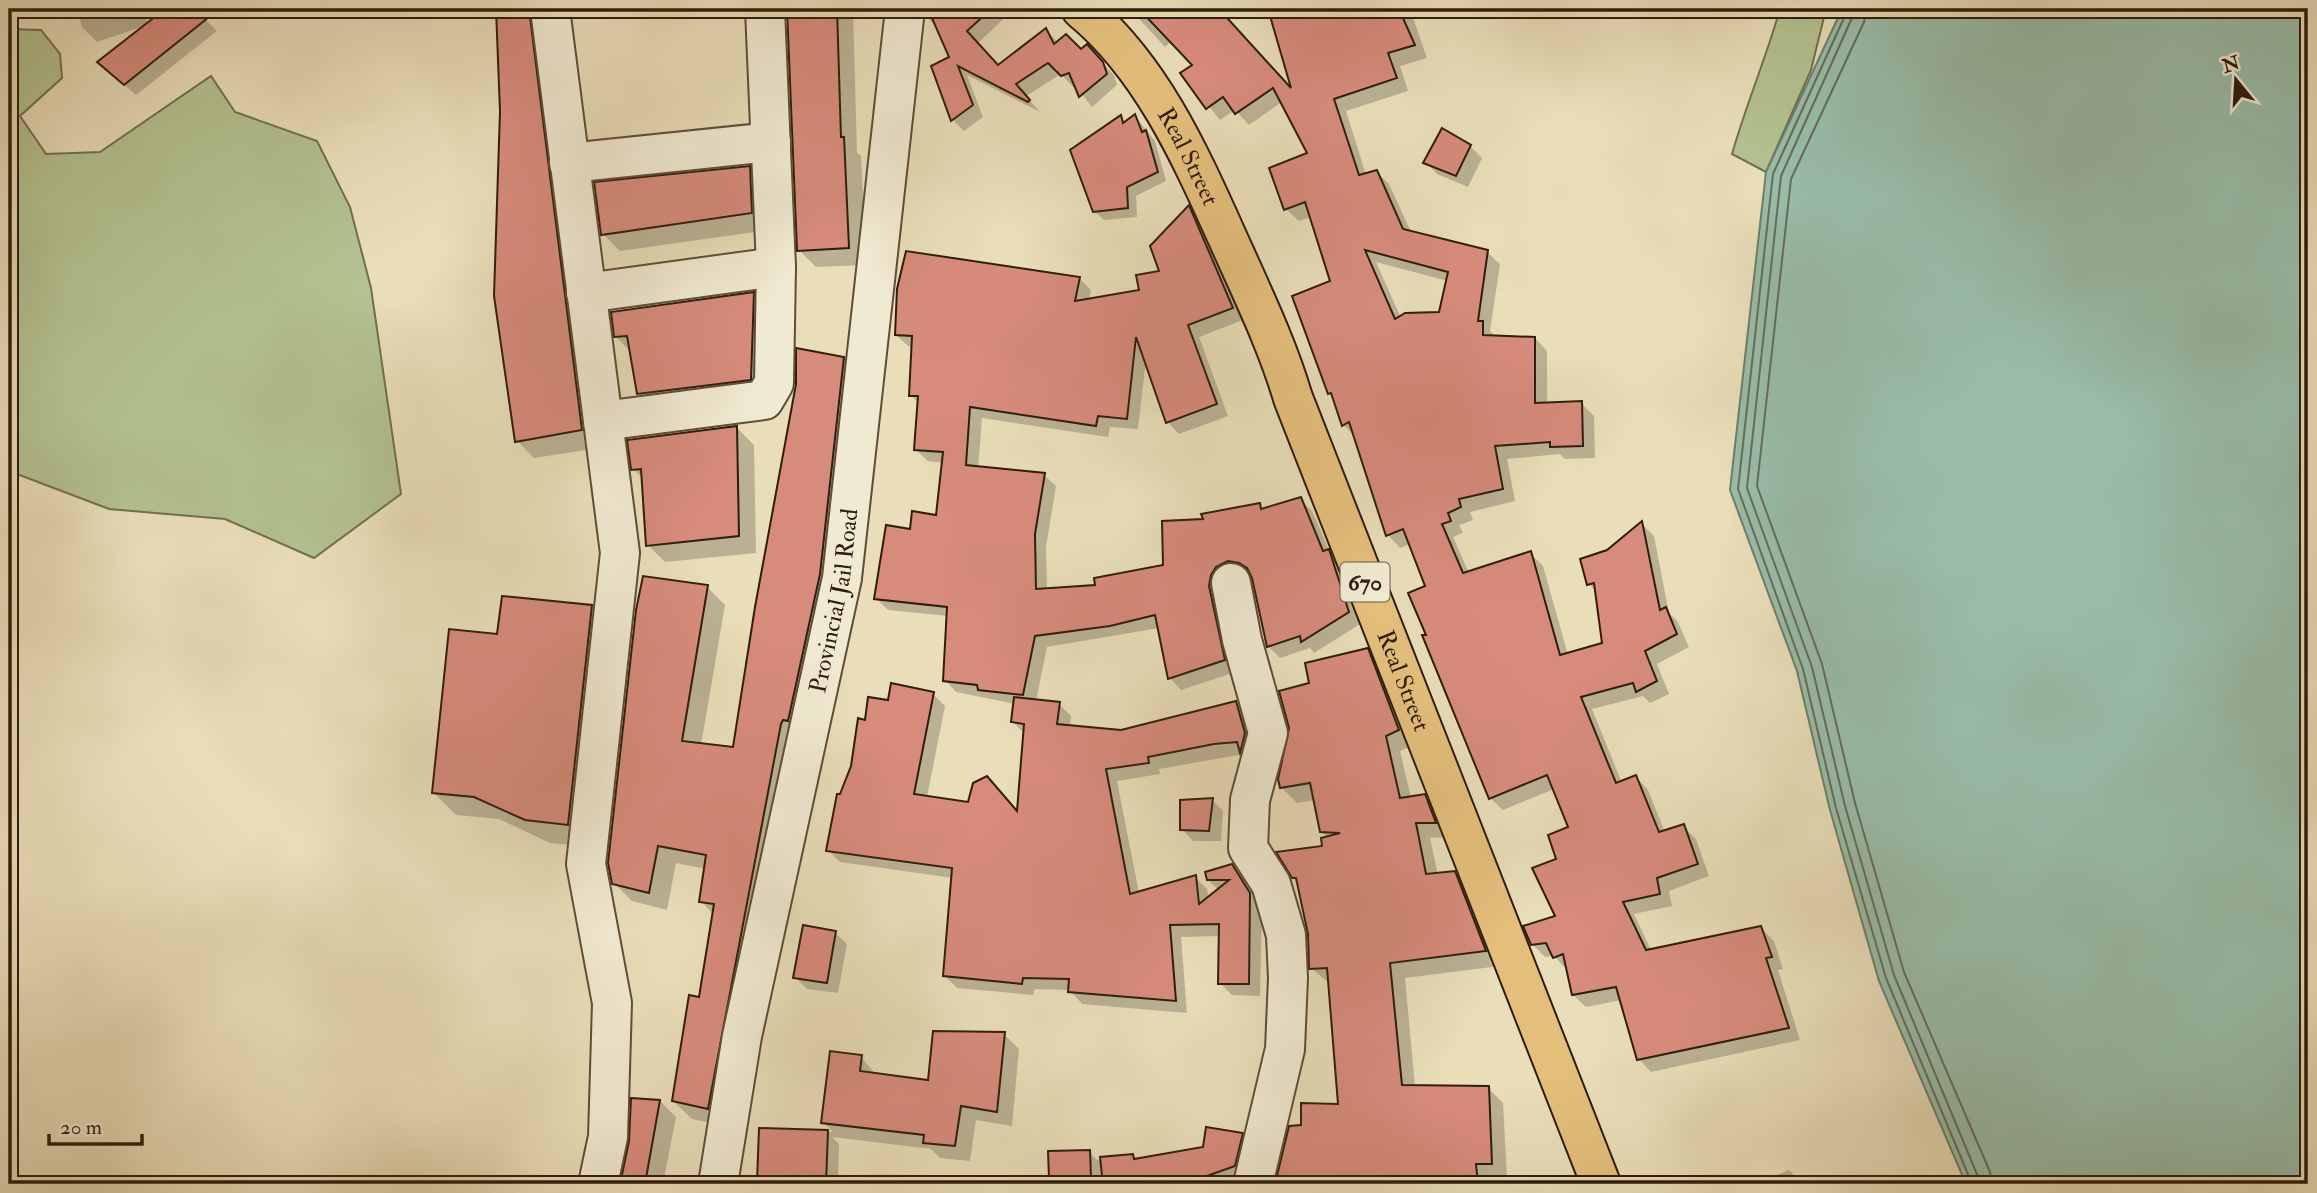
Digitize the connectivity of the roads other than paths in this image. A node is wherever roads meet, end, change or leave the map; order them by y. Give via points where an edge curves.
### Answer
1 (550, 9) edge
2 (765, 9) edge
3 (905, 9) edge
4 (1081, 9) edge
5 (771, 142) junction
6 (569, 163) junction
7 (776, 268) junction
8 (586, 293) junction
9 (603, 421) junction
10 (1231, 583) dead end
11 (598, 1184) edge
12 (718, 1184) edge
13 (1253, 1184) edge
14 (1601, 1184) edge

1 - 6 street
2 - 5 street
3 - 12 street, Provincial Jail Road via 842,578 742,1036
4 - 14 main road, Real Street / 670 via 1110,33 1184,142 1280,355
5 - 6 street
5 - 7 street
6 - 8 street
7 - 8 street
7 - 9 street via 774,383 764,400
8 - 9 street
9 - 11 street via 620,553 586,864 612,1003 608,1137
10 - 13 street via 1268,733 1250,800 1248,848 1271,884 1286,935 1288,978 1284,1049

